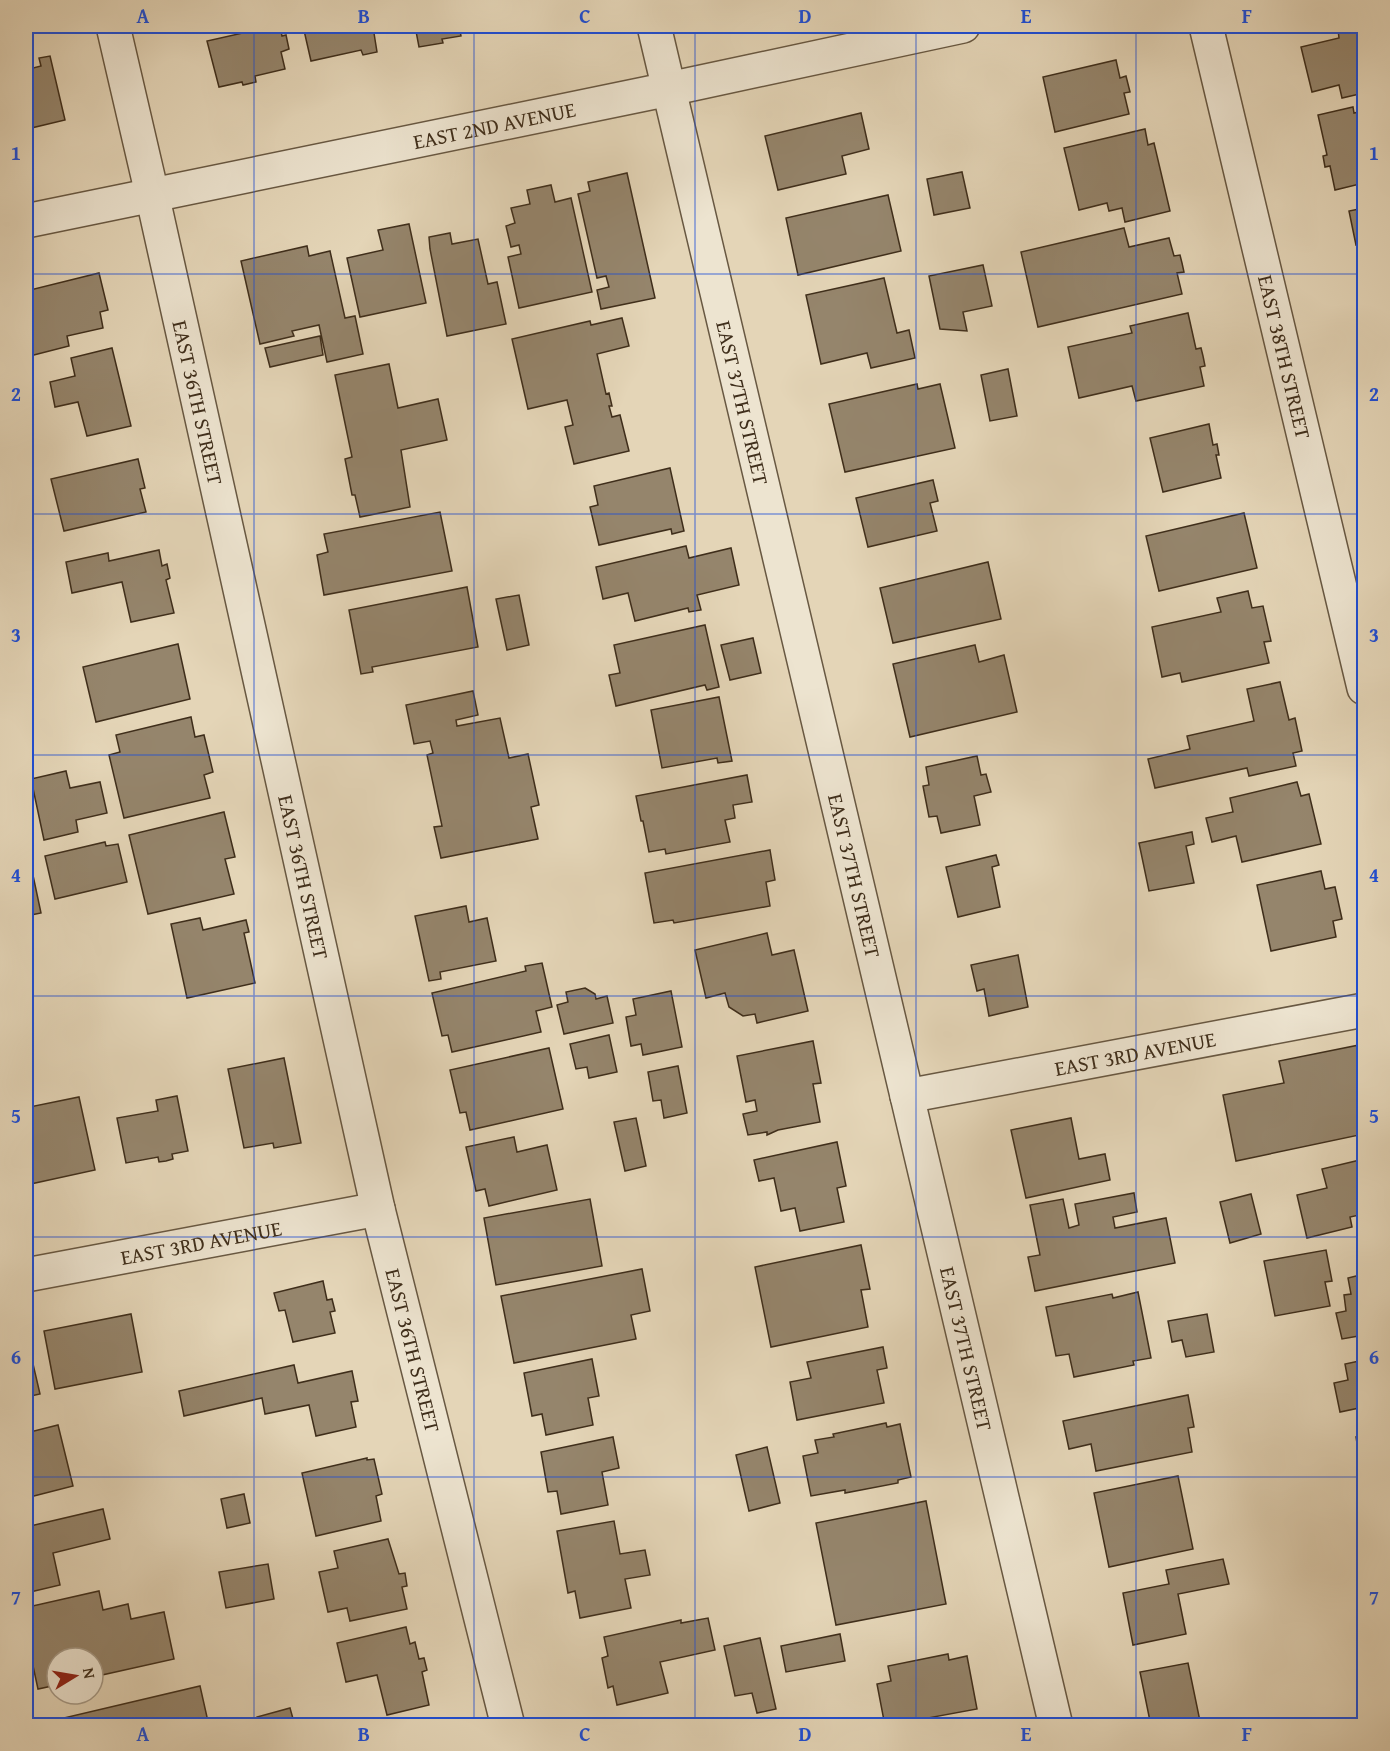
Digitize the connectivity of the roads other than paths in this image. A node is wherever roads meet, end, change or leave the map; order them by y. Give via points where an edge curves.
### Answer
1 (112, 26) edge
2 (654, 26) edge
3 (963, 26) edge
4 (1206, 26) edge
5 (669, 89) junction
6 (152, 194) junction
7 (26, 221) edge
8 (1365, 688) edge
9 (1365, 1010) edge
10 (906, 1096) junction
11 (378, 1209) junction
12 (26, 1275) edge
13 (508, 1725) edge
14 (1056, 1725) edge

1 - 6 street, EAST 36TH STREET
2 - 5 street, EAST 37TH STREET
3 - 5 street, EAST 2ND AVENUE
4 - 8 street, EAST 38TH STREET
5 - 6 street, EAST 2ND AVENUE
5 - 10 street, EAST 37TH STREET
6 - 7 street, EAST 2ND AVENUE
6 - 11 street, EAST 36TH STREET
9 - 10 street, EAST 3RD AVENUE
10 - 14 street, EAST 37TH STREET
11 - 12 street, EAST 3RD AVENUE
11 - 13 street, EAST 36TH STREET

